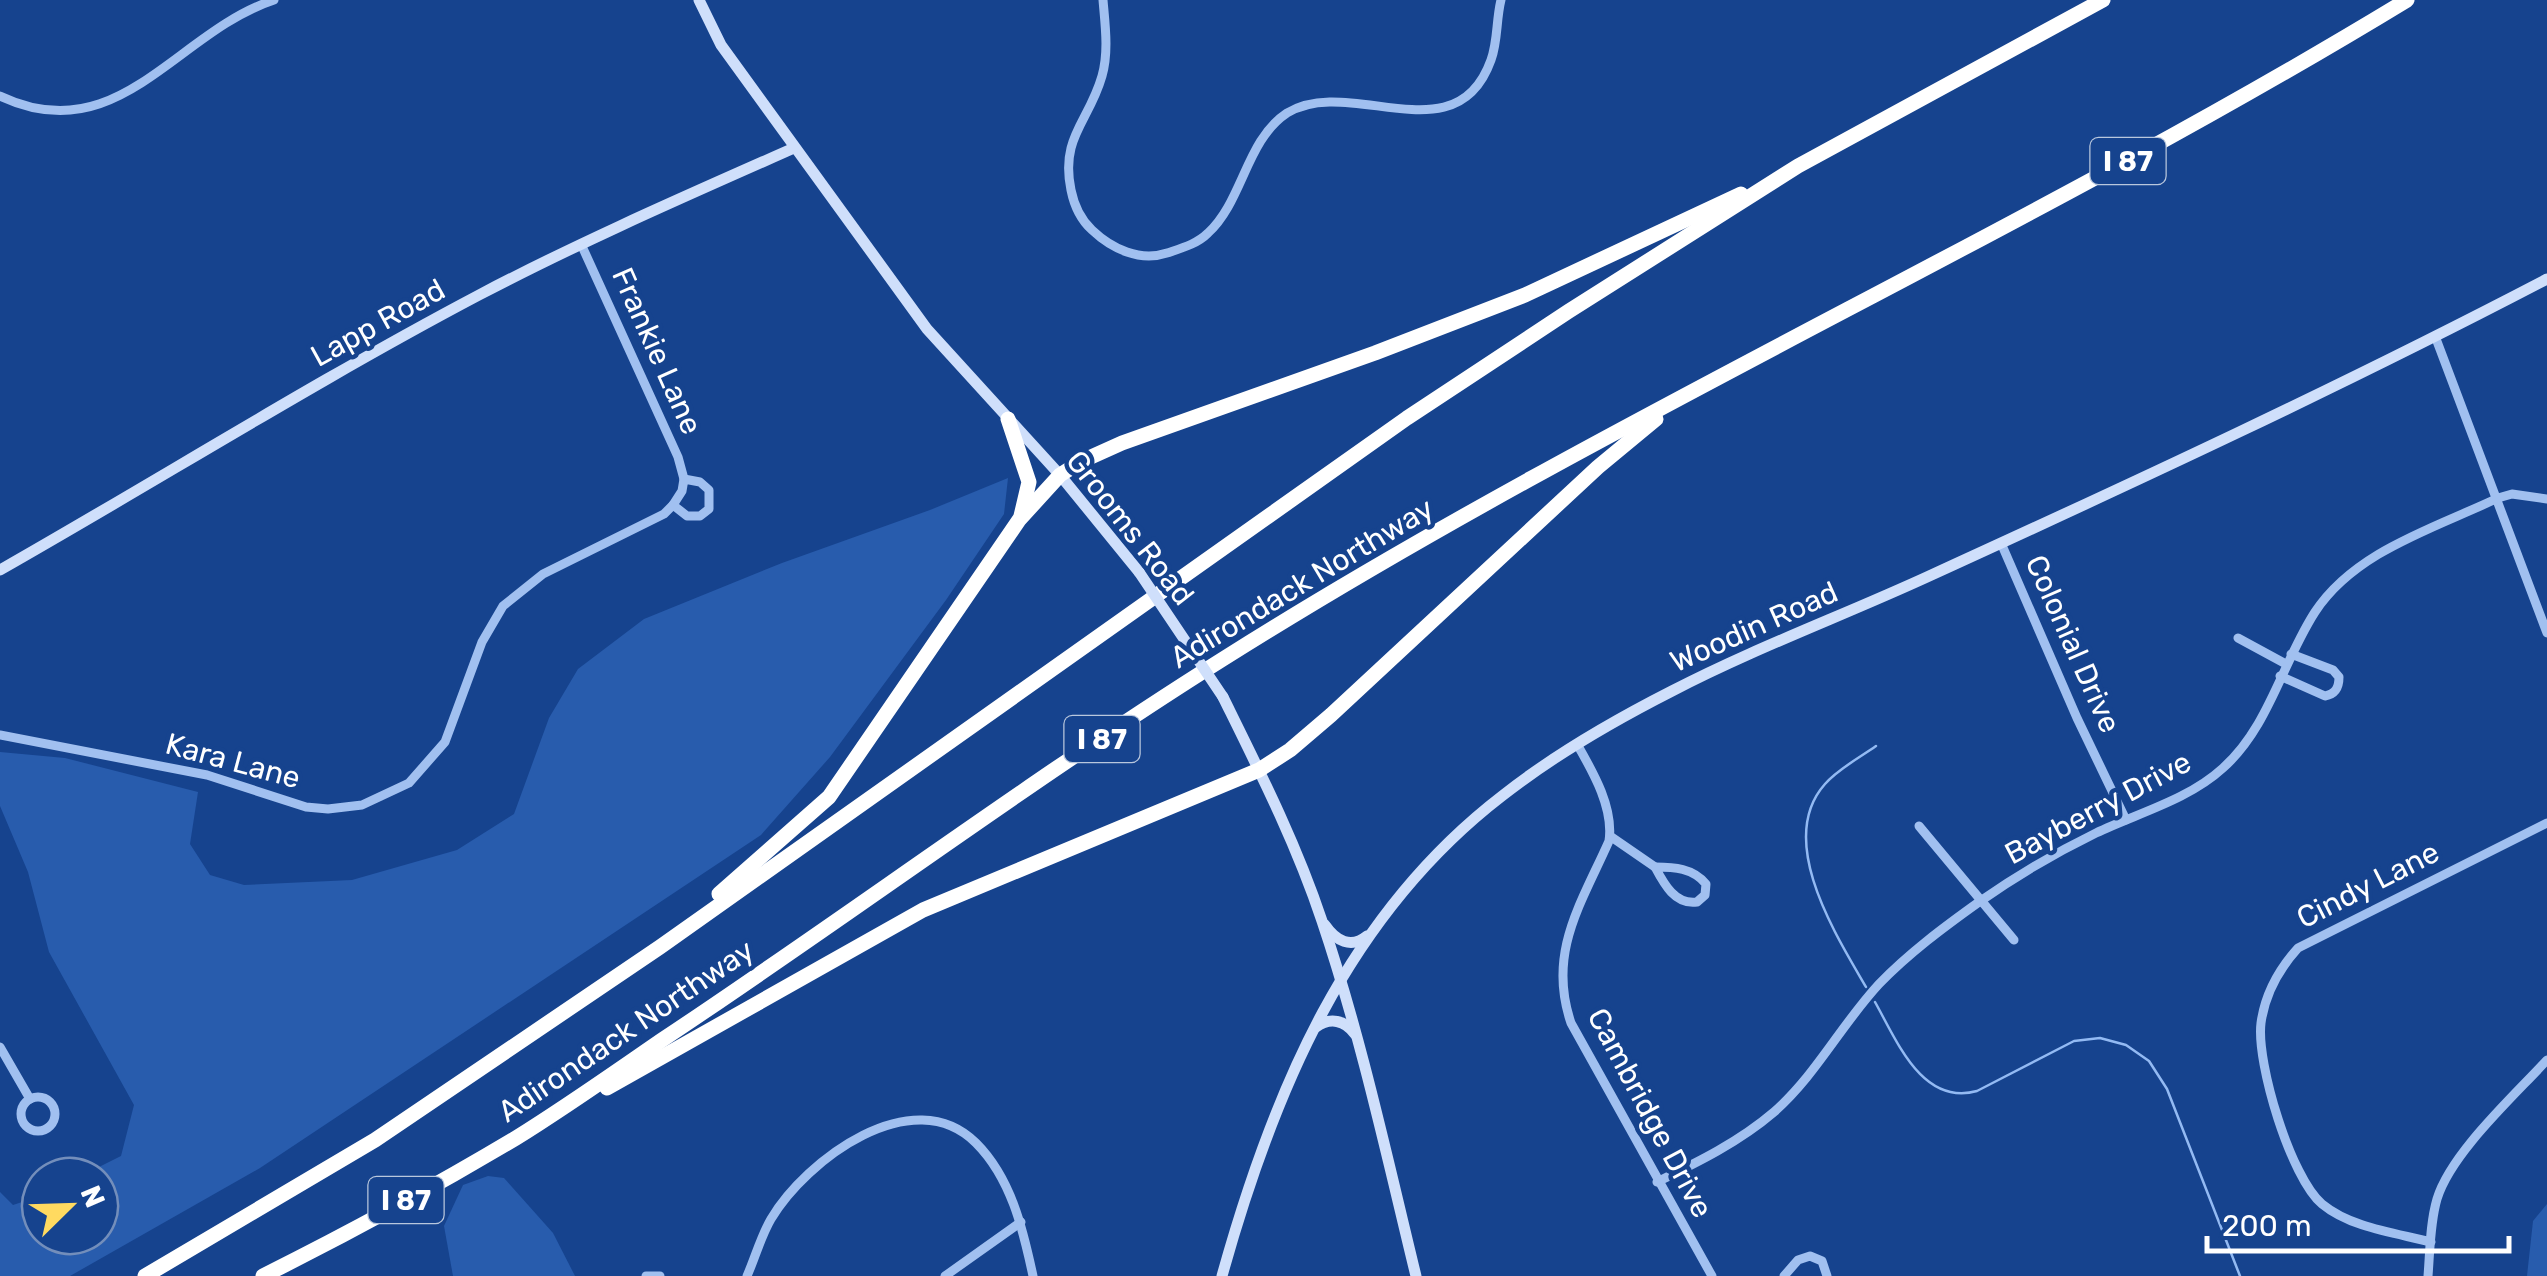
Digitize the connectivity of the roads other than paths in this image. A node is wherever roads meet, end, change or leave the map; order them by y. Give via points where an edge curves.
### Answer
1 (700, 0) edge
2 (1102, 0) edge
3 (1501, 0) edge
4 (2104, 0) edge
5 (2407, 0) edge
6 (268, 1) edge
7 (0, 96) edge
8 (794, 148) junction
9 (1798, 166) junction
10 (581, 244) junction
11 (2547, 278) edge
12 (2435, 336) junction
13 (1682, 397) junction
14 (1008, 419) junction
15 (1060, 476) junction
16 (684, 479) junction
17 (2498, 498) junction
18 (2547, 499) edge
19 (673, 505) junction
20 (1020, 520) junction
21 (2001, 542) junction
22 (0, 570) edge
23 (2547, 633) edge
24 (2238, 638) dead end
25 (2289, 659) junction
26 (2280, 676) junction
27 (0, 735) edge
28 (1577, 744) junction
29 (1259, 770) junction
30 (2126, 820) junction
31 (2547, 823) edge
32 (1919, 826) dead end
33 (1610, 836) junction
34 (1655, 867) junction
35 (1979, 902) junction
36 (1322, 920) junction
37 (1371, 934) junction
38 (2014, 940) dead end
39 (660, 947) junction
40 (1340, 979) junction
41 (1312, 1030) junction
42 (1356, 1036) junction
43 (0, 1047) edge
44 (2547, 1060) edge
45 (30, 1099) dead end
46 (546, 1119) junction
47 (1658, 1182) junction
48 (1021, 1222) junction
49 (2432, 1242) junction
50 (145, 1276) edge
51 (263, 1276) edge
52 (646, 1276) edge
53 (660, 1276) edge
54 (747, 1276) edge
55 (946, 1276) edge
56 (1033, 1276) edge
57 (1222, 1276) edge
58 (1416, 1276) edge
59 (1712, 1276) edge
60 (1784, 1276) edge
61 (1828, 1276) edge
62 (2428, 1276) edge

1 - 8 street, Grooms Road via 722,45
2 - 3 street via 1106,62 1067,154 1071,193 1092,230 1148,258 1208,234 1272,126 1291,111 1354,102 1426,111 1465,96 1491,60
4 - 9 highway, Adirondack Northway / I 87
5 - 13 highway, Adirondack Northway / I 87 via 2204,120
6 - 7 street via 114,100 69,110
8 - 10 street, Lapp Road
8 - 14 street, Grooms Road via 927,329
9 - 15 highway via 1524,295 1122,443
9 - 39 highway, Adirondack Northway / I 87 via 1407,418
10 - 16 street, Frankie Lane
10 - 22 street, Lapp Road via 477,296
11 - 12 street, Woodin Road
12 - 17 street
12 - 21 street, Woodin Road
13 - 29 highway via 1331,715
13 - 46 highway, Adirondack Northway / I 87 via 1222,659
14 - 15 street, Grooms Road
14 - 20 highway via 1029,482
15 - 20 highway
15 - 29 street, Grooms Road, bridge via 1139,572 1223,697
16 - 19 street
16 - 19 street, Kara Lane via 709,490 709,508 693,518
17 - 18 street, Bayberry Drive
17 - 23 street
17 - 25 street, Bayberry Drive via 2346,576 2315,612
19 - 27 street, Kara Lane via 543,574 503,606 482,642 446,742 409,783 362,804 306,807 207,775
20 - 39 highway via 829,796
21 - 28 street, Woodin Road via 1748,654
21 - 30 street, Colonial Drive
24 - 25 street
25 - 26 street, Bayberry Drive
25 - 26 street via 2333,670 2338,686 2325,696
26 - 30 street, Bayberry Drive via 2252,736 2224,767
28 - 33 street via 1606,808
28 - 37 street, Woodin Road via 1471,822
29 - 36 street, Grooms Road
29 - 46 highway via 923,910
30 - 35 street, Bayberry Drive
31 - 49 street, Cindy Lane via 2298,948 2272,983 2261,1020 2281,1123 2314,1197 2368,1226
32 - 35 street
33 - 34 street
33 - 47 street, Cambridge Drive via 1562,955 1561,989 1571,1023
34 - 34 street via 1692,873 1706,884 1705,895 1682,900
35 - 38 street
35 - 47 street, Bayberry Drive via 1879,984 1774,1111 1720,1151
36 - 37 street via 1343,942 1355,944
36 - 40 street, Grooms Road
37 - 40 street, Woodin Road
39 - 50 highway, Adirondack Northway / I 87 via 375,1140
40 - 41 street, Woodin Road
40 - 42 street, Grooms Road
41 - 42 street via 1336,1020
41 - 57 street, Woodin Road via 1270,1124
42 - 58 street, Grooms Road
43 - 45 street
44 - 49 street via 2457,1163 2436,1202
46 - 51 highway, Adirondack Northway / I 87
47 - 59 street, Cambridge Drive
48 - 54 street via 993,1162 966,1134 951,1126 895,1122 835,1151 803,1180 771,1218
48 - 55 street
48 - 56 street
49 - 62 street
52 - 53 street
60 - 61 street via 1810,1256 1822,1261

